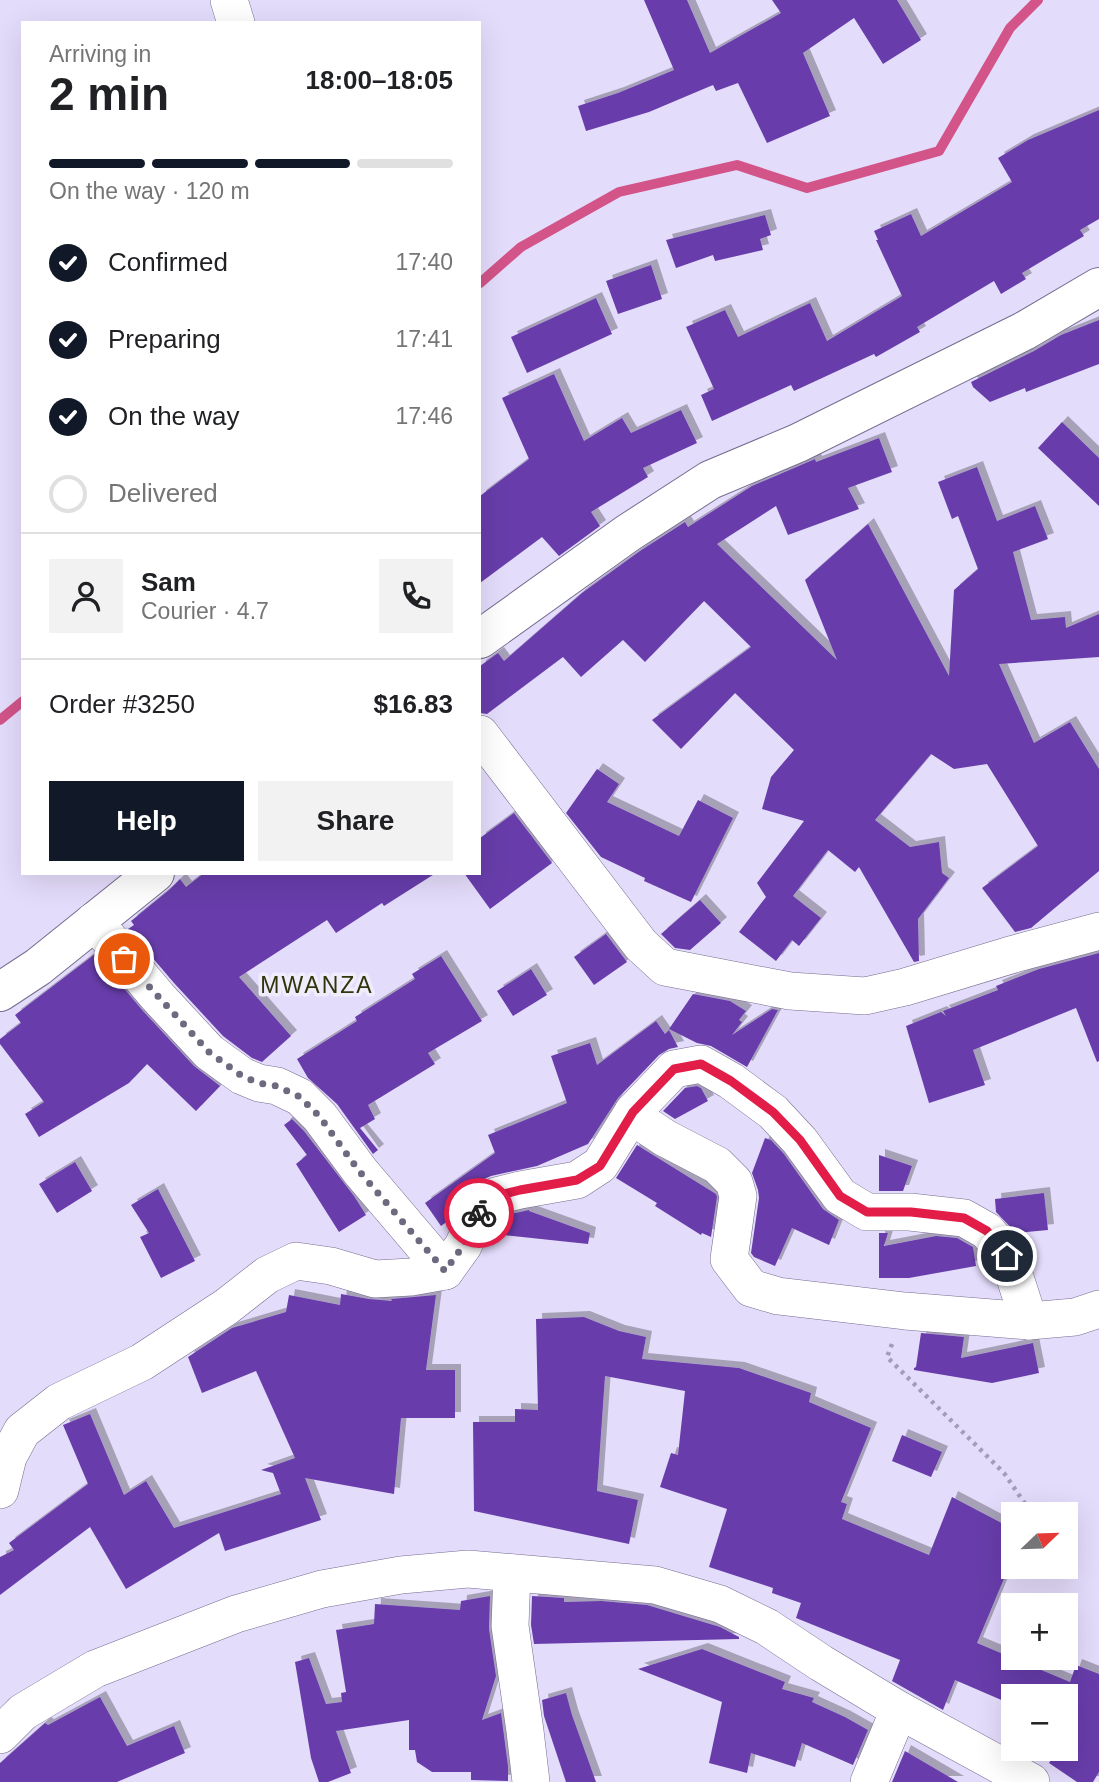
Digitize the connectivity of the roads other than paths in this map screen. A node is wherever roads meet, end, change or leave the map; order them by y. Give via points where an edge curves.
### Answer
1 (1099, 287) edge
2 (481, 638) edge
3 (481, 735) edge
4 (152, 875) edge
5 (94, 921) junction
6 (1099, 931) edge
7 (0, 992) edge
8 (633, 1112) junction
9 (445, 1271) junction
10 (1099, 1310) edge
11 (1029, 1321) junction
12 (0, 1490) edge
13 (512, 1573) junction
14 (899, 1710) junction
15 (0, 1735) edge
16 (531, 1782) edge
17 (869, 1782) edge
18 (1031, 1782) edge

1 - 2 street via 1024,331 798,443 710,480
3 - 6 street via 640,944 665,967 790,991 864,996
4 - 5 street
5 - 7 street
5 - 9 street via 209,1052 242,1076 300,1097
8 - 9 street via 600,1166 577,1180 496,1196 478,1213
8 - 11 street via 665,1138 718,1165 734,1182 738,1196 729,1259 751,1288 778,1297
8 - 11 street via 674,1069 701,1064 773,1112 800,1140 840,1196 858,1207 867,1212 964,1218 987,1231 1007,1256
9 - 12 street via 375,1279 296,1261 277,1270 142,1362 40,1416 17,1440
10 - 11 street
13 - 14 street via 655,1585 720,1604 767,1627
13 - 15 street via 468,1569 401,1575 322,1589 236,1614 95,1669 23,1712
13 - 16 street via 510,1626
14 - 17 street
14 - 18 street

